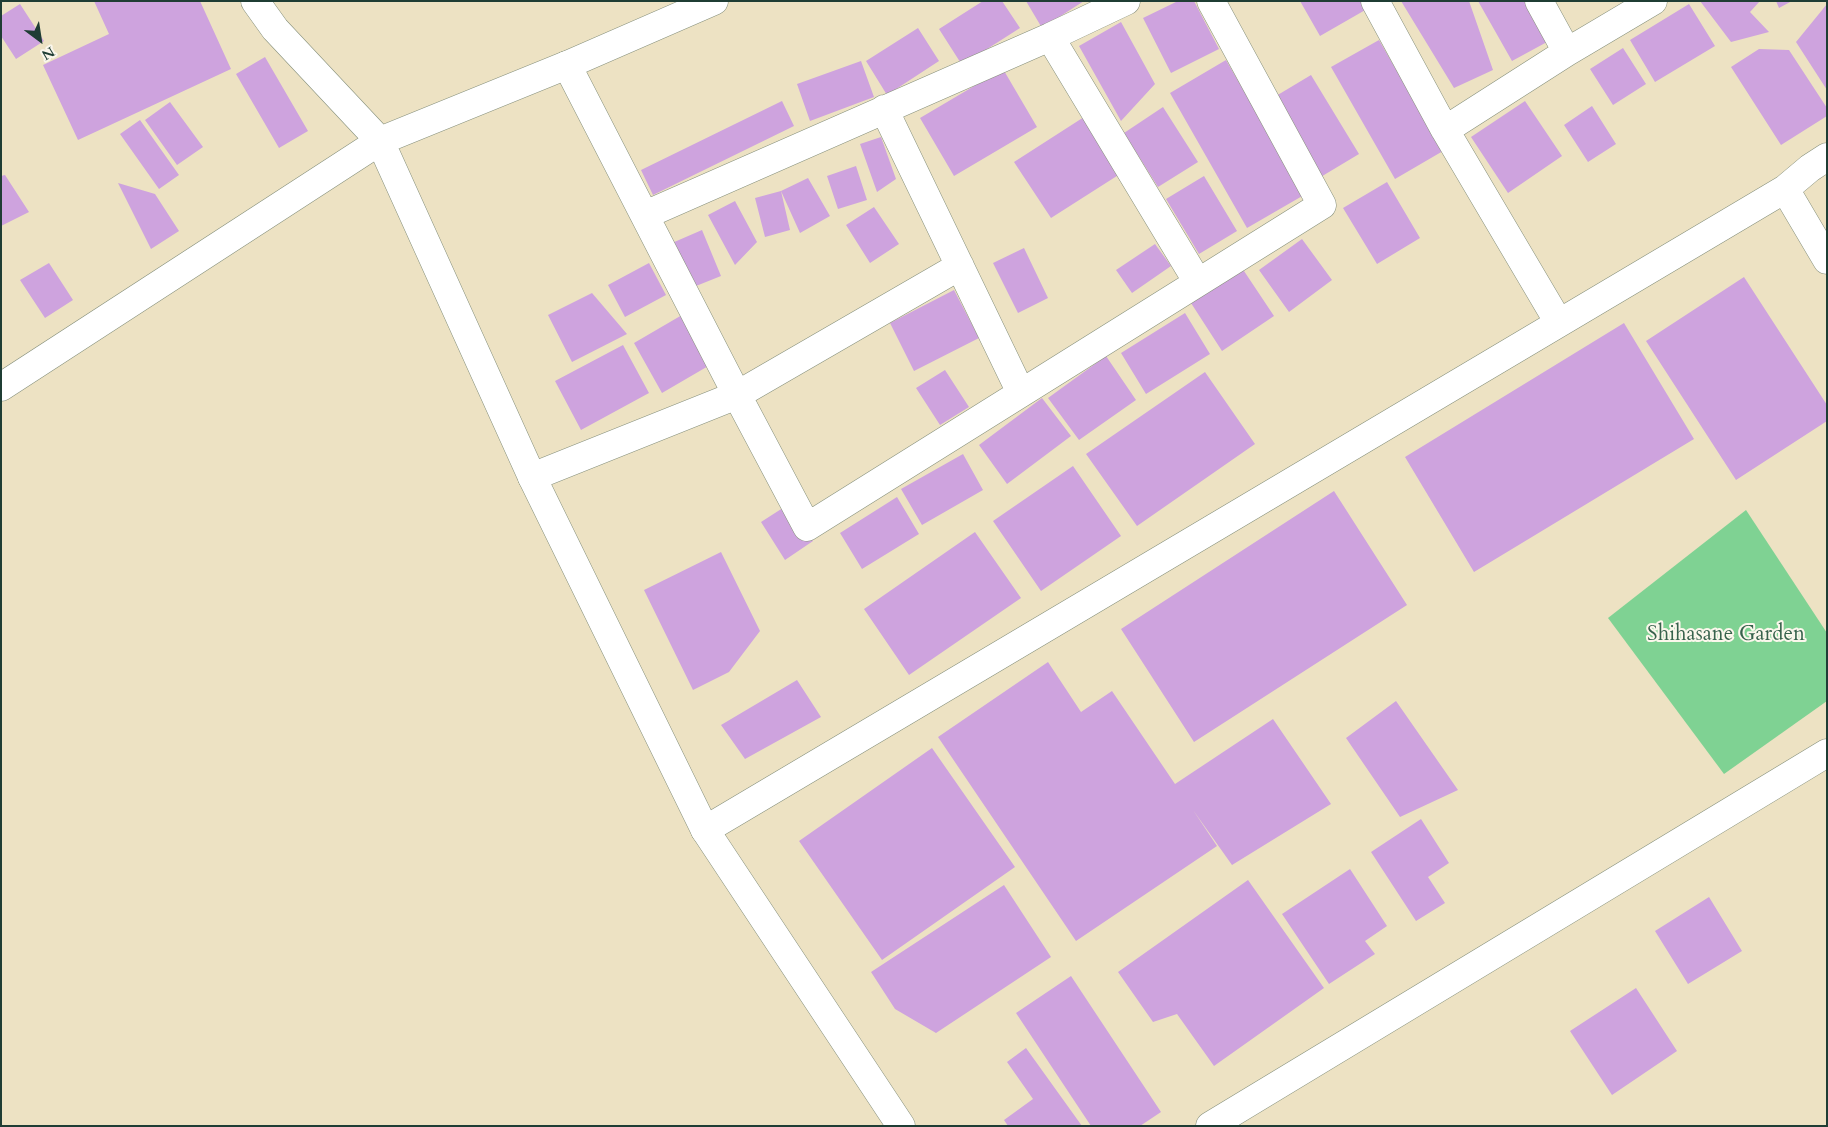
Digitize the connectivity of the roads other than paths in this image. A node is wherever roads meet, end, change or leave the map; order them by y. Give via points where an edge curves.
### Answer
1 (255, 1) edge
2 (714, 1) edge
3 (1126, 1) edge
4 (1211, 1) edge
5 (1375, 1) edge
6 (1539, 1) edge
7 (1653, 1) edge
8 (1050, 37) junction
9 (1567, 52) junction
10 (567, 66) junction
11 (884, 109) junction
12 (1445, 130) junction
13 (380, 141) junction
14 (1827, 157) edge
15 (1784, 189) junction
16 (645, 215) junction
17 (1827, 260) edge
18 (960, 266) junction
19 (1197, 282) junction
20 (1559, 322) junction
21 (1, 387) edge
22 (1021, 393) junction
23 (737, 395) junction
24 (532, 478) junction
25 (1827, 753) edge
26 (705, 830) junction
27 (901, 1126) edge
28 (1210, 1126) edge

1 - 13 street via 275,29
2 - 10 street
3 - 8 street
4 - 19 street via 1322,205
5 - 12 street
6 - 9 street
7 - 9 street
8 - 11 street
8 - 19 street
9 - 12 street
10 - 13 street
10 - 16 street
11 - 16 street
11 - 18 street
12 - 20 street
13 - 21 street
13 - 24 street
14 - 15 street
15 - 17 street
15 - 20 street
16 - 23 street
18 - 22 street
18 - 23 street
19 - 22 street
20 - 26 street
22 - 23 street via 807,527
23 - 24 street
24 - 26 street
25 - 28 street
26 - 27 street

